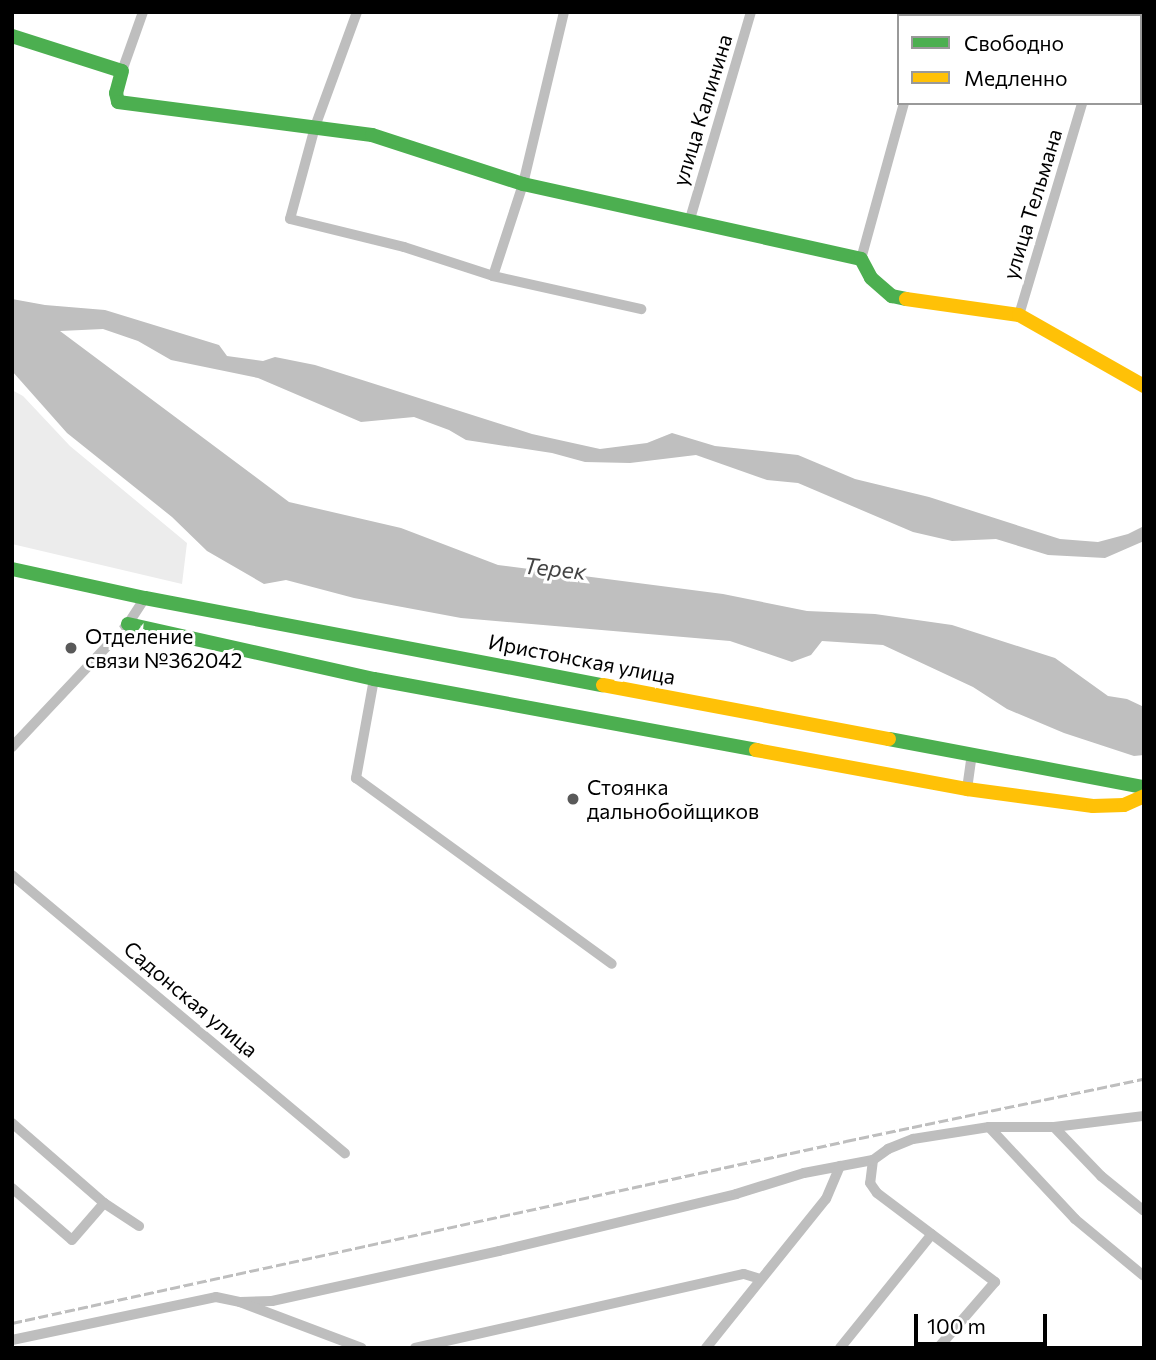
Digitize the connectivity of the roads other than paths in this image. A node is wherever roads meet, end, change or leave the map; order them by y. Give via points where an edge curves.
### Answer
1 (143, 12) edge
2 (357, 12) edge
3 (564, 12) edge
4 (751, 12) edge
5 (12, 36) edge
6 (122, 71) junction
7 (903, 105) edge
8 (1081, 105) edge
9 (315, 127) junction
10 (523, 184) junction
11 (690, 219) junction
12 (861, 259) junction
13 (493, 275) junction
14 (641, 309) dead end
15 (1018, 315) junction
16 (1144, 386) edge
17 (12, 569) edge
18 (145, 598) junction
19 (128, 624) junction
20 (374, 679) junction
21 (12, 747) edge
22 (972, 755) junction
23 (1144, 787) edge
24 (967, 789) junction
25 (1144, 796) edge
26 (12, 875) edge
27 (612, 964) dead end
28 (1144, 1116) edge
29 (12, 1123) edge
30 (989, 1127) junction
31 (1054, 1127) junction
32 (345, 1153) dead end
33 (873, 1160) junction
34 (840, 1166) junction
35 (12, 1188) edge
36 (104, 1203) junction
37 (1144, 1211) edge
38 (139, 1226) dead end
39 (932, 1234) junction
40 (1144, 1276) edge
41 (760, 1279) junction
42 (240, 1302) junction
43 (12, 1340) edge
44 (362, 1348) edge
45 (415, 1348) edge
46 (705, 1348) edge
47 (840, 1348) edge
48 (939, 1348) edge

1 - 6 street
2 - 9 street
3 - 10 street
4 - 11 street, улица Калинина
5 - 6 street
6 - 9 street via 118,102
7 - 12 street
8 - 15 street, улица Тельмана
9 - 10 street via 372,135
9 - 13 street via 290,219
10 - 11 street
10 - 13 street
11 - 12 street
12 - 15 street via 871,278 892,296
13 - 14 street
15 - 16 street
17 - 18 street, Иристонская улица
18 - 19 street
18 - 22 street, Иристонская улица
19 - 20 street
19 - 21 street
20 - 24 street
20 - 27 street via 356,778
22 - 23 street, Иристонская улица
22 - 24 street
24 - 25 street via 1093,806 1124,805
26 - 32 street, Садонская улица
28 - 31 street
29 - 36 street
30 - 31 street
30 - 33 street via 913,1139
30 - 40 street via 1075,1219
31 - 37 street via 1101,1176
33 - 34 street
33 - 39 street via 870,1184 877,1193
34 - 41 street via 826,1199
34 - 42 street via 499,1251 272,1301
35 - 36 street via 72,1240
36 - 38 street
39 - 47 street
39 - 48 street via 995,1282
41 - 45 street via 744,1274
41 - 46 street
42 - 43 street via 216,1297
42 - 44 street

